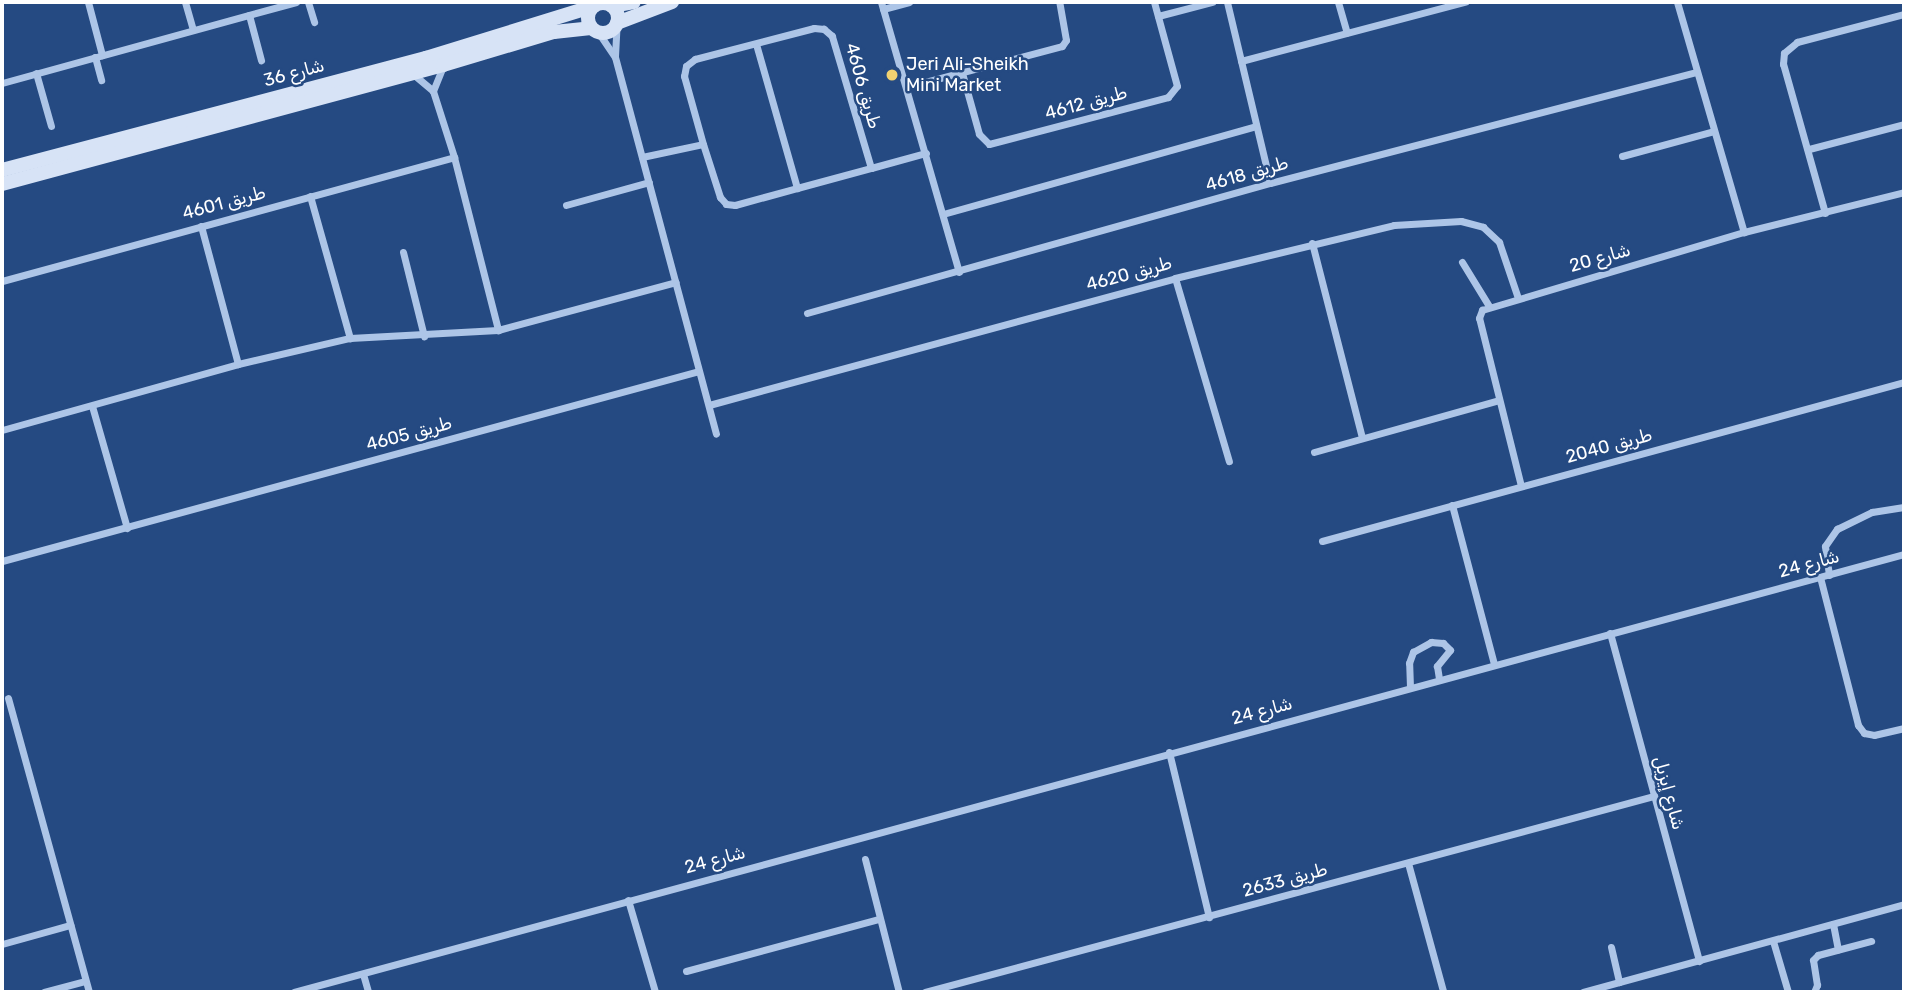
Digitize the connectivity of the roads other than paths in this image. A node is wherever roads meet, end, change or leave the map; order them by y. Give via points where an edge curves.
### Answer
1 (88, 2) edge
2 (185, 2) edge
3 (296, 2) edge
4 (308, 2) edge
5 (634, 2) edge
6 (672, 2) edge
7 (909, 2) edge
8 (1059, 2) edge
9 (1154, 2) edge
10 (1212, 2) edge
11 (1227, 2) edge
12 (1338, 2) edge
13 (1465, 2) edge
14 (1677, 2) edge
15 (1450, 4) edge
16 (882, 5) edge
17 (594, 6) junction
18 (612, 6) junction
19 (1904, 14) edge
20 (249, 15) junction
21 (1158, 16) junction
22 (314, 22) dead end
23 (617, 23) junction
24 (193, 30) junction
25 (595, 30) junction
26 (1347, 33) junction
27 (756, 44) junction
28 (99, 56) junction
29 (615, 57) junction
30 (261, 60) dead end
31 (1241, 61) junction
32 (443, 65) junction
33 (1697, 72) junction
34 (36, 73) junction
35 (962, 73) junction
36 (413, 74) junction
37 (101, 80) dead end
38 (2, 83) edge
39 (906, 87) junction
40 (433, 91) junction
41 (1904, 124) edge
42 (51, 126) dead end
43 (1256, 126) junction
44 (1714, 131) junction
45 (702, 144) junction
46 (1809, 149) junction
47 (926, 153) junction
48 (1622, 156) dead end
49 (454, 157) junction
50 (642, 157) junction
51 (871, 168) junction
52 (2, 170) edge
53 (649, 182) junction
54 (1270, 183) junction
55 (2, 184) edge
56 (797, 188) junction
57 (1904, 192) edge
58 (310, 196) junction
59 (566, 205) dead end
60 (1825, 213) junction
61 (943, 214) junction
62 (201, 226) junction
63 (1744, 232) junction
64 (1312, 243) junction
65 (402, 252) dead end
66 (1462, 262) dead end
67 (959, 272) junction
68 (1175, 278) junction
69 (2, 281) edge
70 (676, 282) junction
71 (1518, 298) junction
72 (1489, 306) junction
73 (807, 313) dead end
74 (498, 330) junction
75 (424, 336) junction
76 (350, 338) junction
77 (238, 364) junction
78 (699, 371) junction
79 (1904, 382) edge
80 (1499, 400) junction
81 (709, 405) junction
82 (92, 406) junction
83 (2, 430) edge
84 (716, 434) dead end
85 (1363, 438) junction
86 (1314, 452) dead end
87 (1228, 461) dead end
88 (1521, 486) junction
89 (1452, 505) junction
90 (1904, 507) edge
91 (127, 528) junction
92 (1322, 541) dead end
93 (1904, 554) edge
94 (2, 561) edge
95 (1829, 575) junction
96 (1820, 577) junction
97 (1610, 633) junction
98 (1494, 664) junction
99 (1439, 679) junction
100 (1410, 687) junction
101 (8, 698) dead end
102 (1904, 728) edge
103 (1169, 752) junction
104 (1654, 796) junction
105 (865, 859) dead end
106 (1408, 863) junction
107 (628, 900) junction
108 (1904, 904) edge
109 (1209, 917) junction
110 (879, 919) junction
111 (1833, 924) junction
112 (70, 925) junction
113 (1773, 940) junction
114 (1871, 941) dead end
115 (2, 944) edge
116 (1611, 947) dead end
117 (1838, 950) junction
118 (1699, 961) junction
119 (686, 971) dead end
120 (363, 974) junction
121 (86, 981) junction
122 (1619, 982) junction
123 (1443, 991) edge
124 (44, 992) edge
125 (89, 992) edge
126 (294, 992) edge
127 (368, 992) edge
128 (655, 992) edge
129 (899, 992) edge
130 (925, 992) edge
131 (1583, 992) edge
132 (1788, 992) edge
133 (1814, 992) edge

1 - 28 street
2 - 24 street
3 - 20 street
4 - 22 street
5 - 18 street
6 - 23 street
7 - 16 street
8 - 35 street via 1066,40 1062,46
9 - 21 street, طريق 4612
10 - 21 street
11 - 31 street
12 - 26 street
13 - 15 street
14 - 33 street
15 - 26 street
16 - 39 street
17 - 18 street
17 - 25 street via 588,19
17 - 52 street, شارع 36 via 426,58
18 - 23 street
19 - 46 street via 1797,43 1784,53 1783,64
20 - 24 street
20 - 30 street
21 - 35 street, طريق 4612 via 1177,86 1168,97 989,145 979,134
23 - 25 street via 610,32
23 - 29 street
24 - 28 street
25 - 29 street
25 - 32 street, شارع 36 via 554,32
26 - 31 street
27 - 45 street, طريق 4606 via 695,59 686,66 684,76
27 - 51 street, طريق 4606 via 814,29 824,29 832,36
27 - 56 street
28 - 34 street
28 - 37 street
29 - 50 street
31 - 43 street
32 - 36 street, شارع 36
32 - 40 street
33 - 44 street
33 - 54 street, طريق 4618
34 - 38 street
34 - 42 street
35 - 39 street
36 - 40 street
36 - 55 street, شارع 36
39 - 47 street
40 - 49 street
41 - 46 street
43 - 54 street
43 - 61 street
44 - 48 street
44 - 63 street
45 - 50 street
45 - 56 street, طريق 4606 via 726,204
46 - 60 street
47 - 51 street, طريق 4606
47 - 61 street
49 - 58 street, طريق 4601
49 - 74 street
50 - 53 street
51 - 56 street, طريق 4606
53 - 59 street
53 - 70 street
54 - 67 street, طريق 4618
57 - 60 street, شارع 20
58 - 62 street, طريق 4601
58 - 76 street
60 - 63 street, شارع 20
61 - 67 street
62 - 69 street, طريق 4601
62 - 77 street
63 - 71 street, شارع 20
64 - 68 street, طريق 4620
64 - 71 street, طريق 4620 via 1394,225 1472,222 1499,242
64 - 85 street
65 - 75 street
66 - 72 street
67 - 73 street, طريق 4618
68 - 81 street, طريق 4620
68 - 87 street
70 - 74 street
70 - 78 street
71 - 72 street, شارع 20
72 - 80 street via 1479,318
74 - 75 street
75 - 76 street
76 - 77 street
77 - 82 street
78 - 81 street
78 - 91 street, طريق 4605
79 - 88 street, طريق 2040
80 - 85 street
80 - 88 street
81 - 84 street
82 - 83 street
82 - 91 street
85 - 86 street
88 - 89 street, طريق 2040
89 - 92 street, طريق 2040
89 - 98 street
90 - 95 street via 1872,512 1837,529 1825,546
91 - 94 street, طريق 4605
93 - 95 street, شارع 24
95 - 96 street, شارع 24
96 - 97 street, شارع 24
96 - 102 street via 1858,725 1874,736
97 - 98 street, شارع 24
97 - 104 street, شارع إيزيل
98 - 99 street, شارع 24
99 - 100 street, شارع 24
99 - 100 street via 1437,666 1450,650 1443,643 1432,642 1413,652
100 - 103 street, شارع 24
101 - 112 street
103 - 107 street, شارع 24
103 - 109 street
104 - 106 street, طريق 2633
104 - 118 street, شارع إيزيل
105 - 110 street
106 - 109 street, طريق 2633
106 - 123 street
107 - 120 street, شارع 24
107 - 128 street
108 - 111 street
109 - 130 street, طريق 2633
110 - 119 street
110 - 129 street
111 - 113 street
111 - 117 street
112 - 115 street
112 - 121 street
113 - 118 street
113 - 132 street
114 - 117 street
116 - 122 street
117 - 133 street via 1813,960
118 - 122 street
120 - 126 street, شارع 24
120 - 127 street
121 - 124 street
121 - 125 street
122 - 131 street

